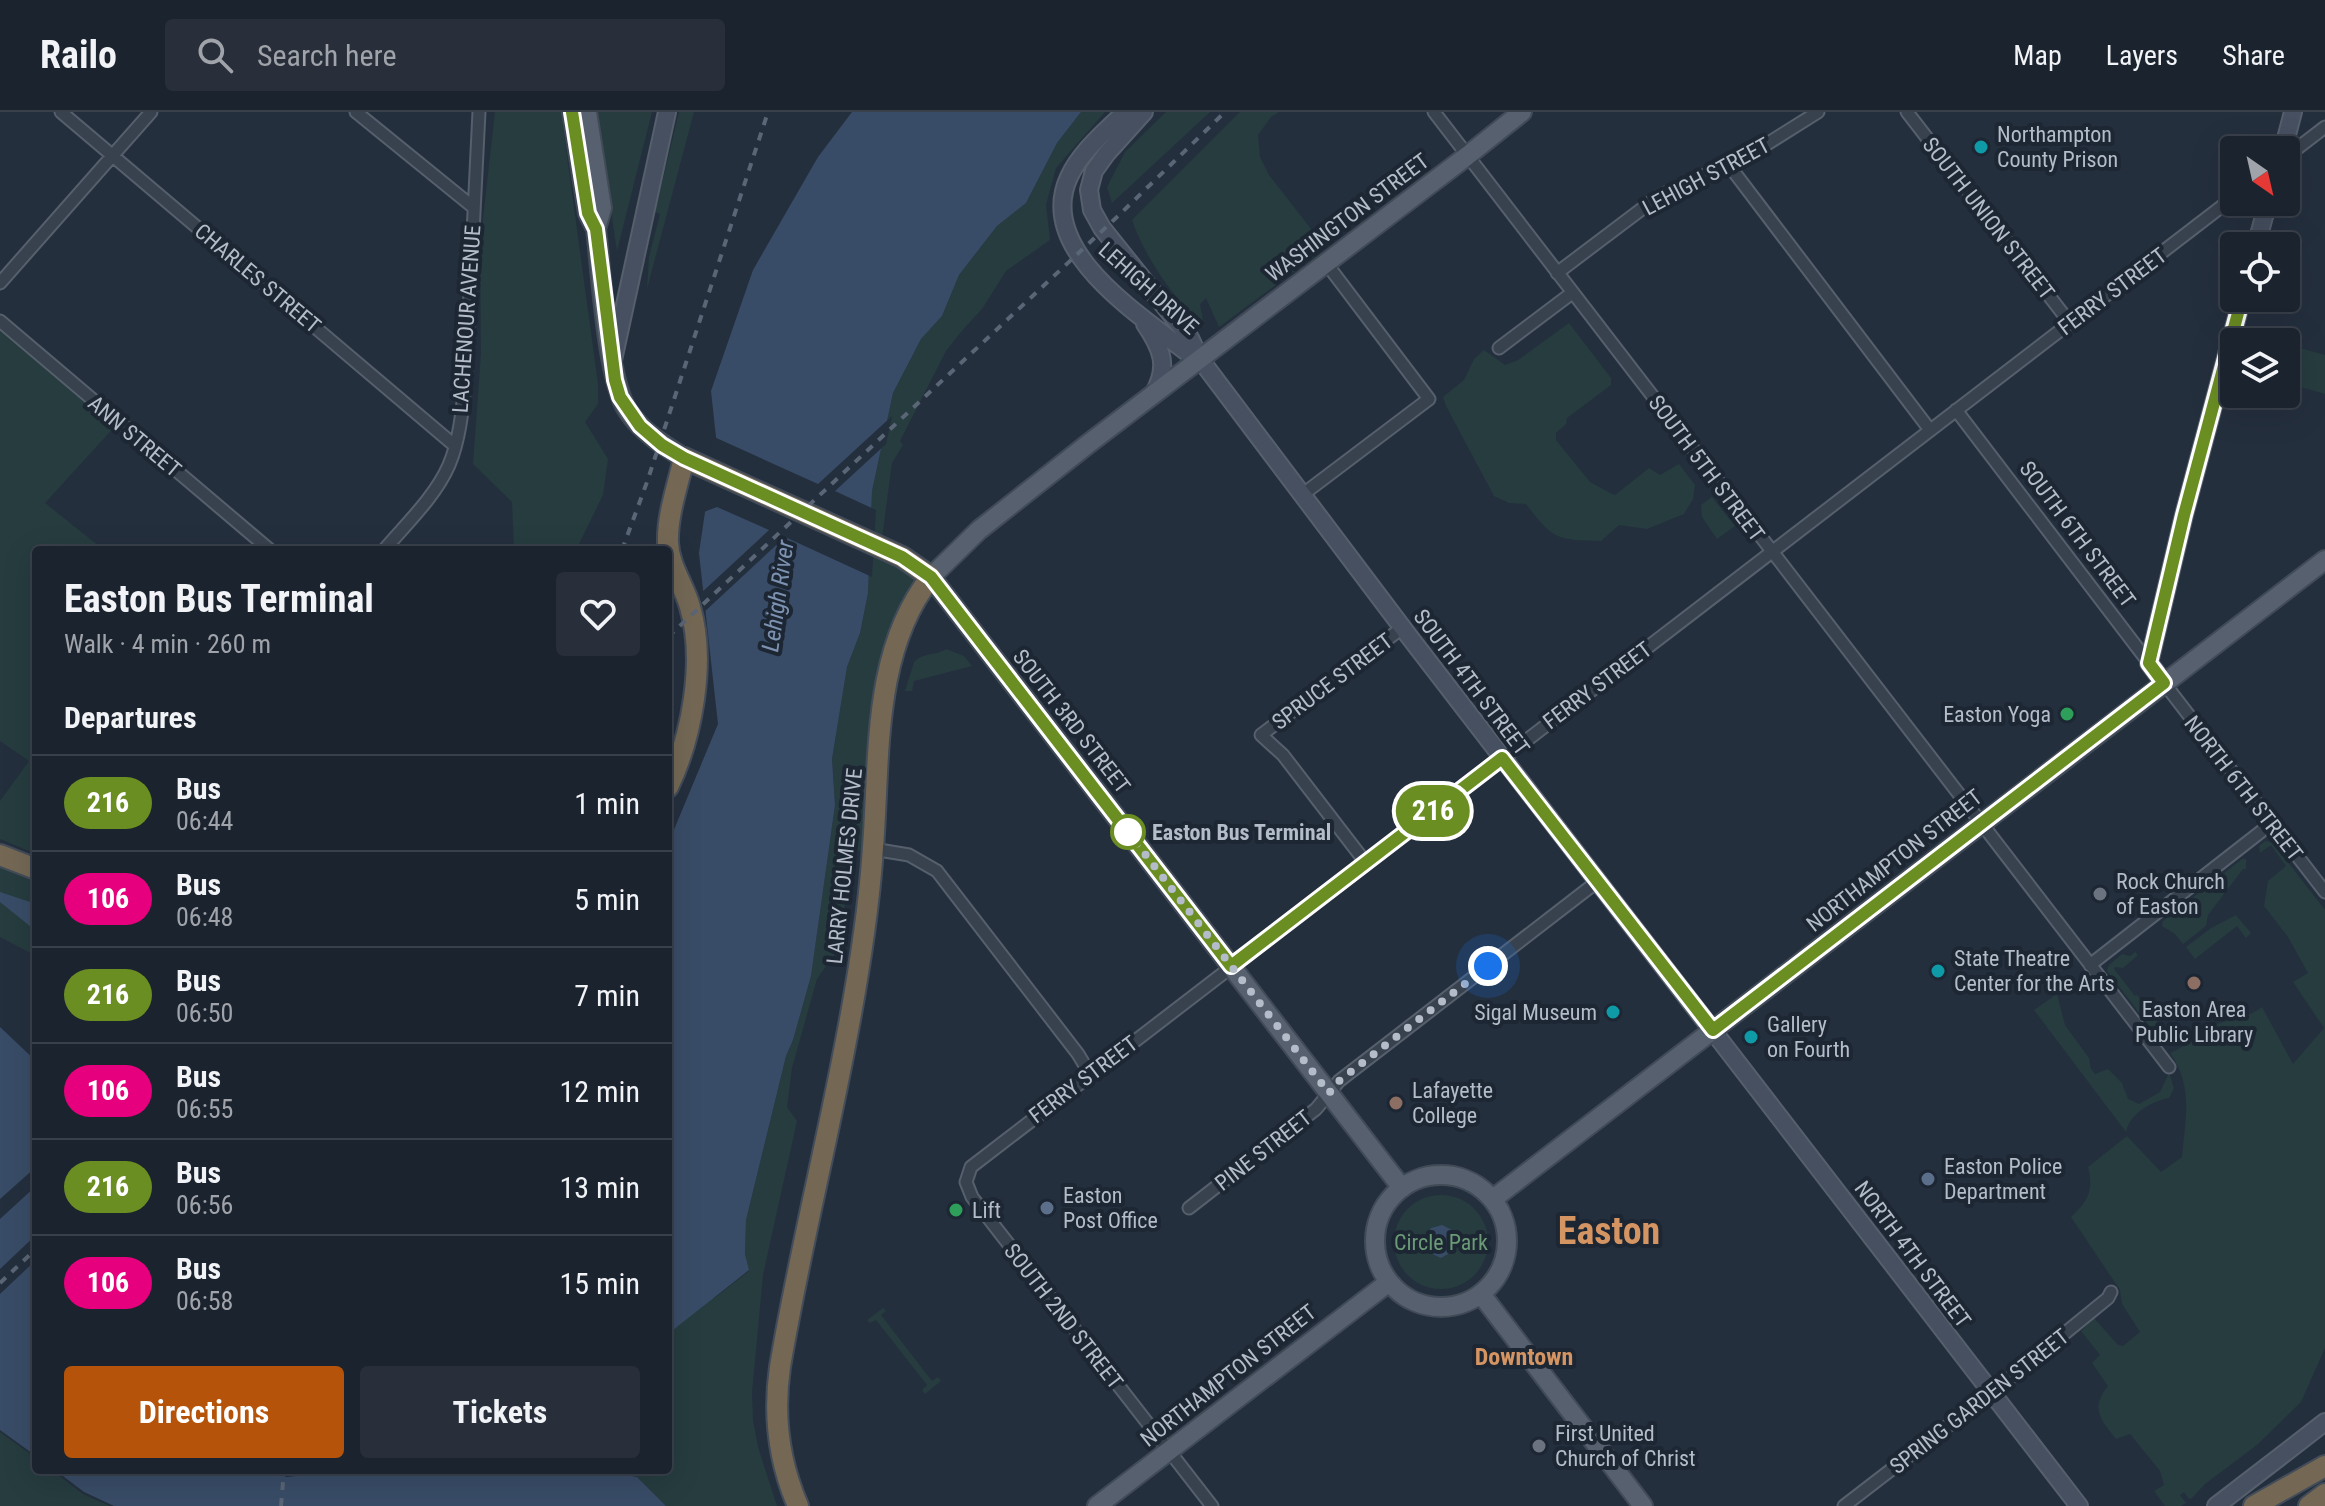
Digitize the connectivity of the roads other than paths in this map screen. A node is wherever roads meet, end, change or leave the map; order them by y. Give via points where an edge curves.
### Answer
1 (61, 112) edge
2 (151, 112) edge
3 (356, 112) edge
4 (479, 112) edge
5 (572, 112) edge
6 (587, 112) edge
7 (667, 112) edge
8 (1125, 112) edge
9 (1144, 112) edge
10 (1434, 112) edge
11 (1522, 112) edge
12 (1818, 112) edge
13 (1907, 112) edge
14 (2293, 112) edge
15 (2325, 127) edge
16 (2287, 136) edge
17 (2300, 146) edge
18 (113, 155) junction
19 (1467, 156) junction
20 (1728, 164) junction
21 (473, 207) junction
22 (2220, 208) edge
23 (596, 229) junction
24 (1326, 263) junction
25 (1557, 273) junction
26 (0, 283) edge
27 (1572, 293) junction
28 (1131, 307) junction
29 (2238, 312) edge
30 (0, 321) edge
31 (2070, 323) junction
32 (1499, 348) dead end
33 (1200, 359) junction
34 (612, 362) junction
35 (1154, 393) junction
36 (1956, 410) junction
37 (1930, 430) junction
38 (454, 445) junction
39 (692, 462) junction
40 (1302, 495) junction
41 (265, 546) edge
42 (387, 546) edge
43 (668, 546) edge
44 (1771, 552) junction
45 (2325, 560) edge
46 (672, 562) edge
47 (931, 577) junction
48 (1402, 628) junction
49 (2149, 663) junction
50 (2164, 683) junction
51 (1502, 758) junction
52 (672, 776) edge
53 (2272, 823) junction
54 (1980, 825) junction
55 (873, 849) junction
56 (0, 855) edge
57 (1366, 863) junction
58 (32, 867) edge
59 (1598, 881) junction
60 (2325, 892) edge
61 (2090, 965) junction
62 (1231, 966) junction
63 (1713, 1030) junction
64 (2169, 1067) dead end
65 (1090, 1074) junction
66 (1329, 1093) junction
67 (967, 1178) joint
68 (1402, 1188) junction
69 (1493, 1199) junction
70 (1189, 1208) dead end
71 (1389, 1282) junction
72 (2111, 1292) dead end
73 (1481, 1294) junction
74 (1991, 1393) junction
75 (2325, 1408) edge
76 (2325, 1422) edge
77 (2305, 1437) junction
78 (1169, 1450) junction
79 (2325, 1468) edge
80 (2325, 1497) edge
81 (798, 1506) edge
82 (1097, 1506) edge
83 (1212, 1506) edge
84 (1643, 1506) edge
85 (1844, 1506) edge
86 (2079, 1506) edge
87 (2216, 1506) edge
88 (2254, 1506) edge
89 (2278, 1506) edge
90 (2309, 1506) edge
91 (2318, 1506) edge

1 - 18 street, CHARLES STREET
2 - 18 street
3 - 21 street
4 - 21 street, LACHENOUR AVENUE
5 - 23 main road via 588,213
6 - 23 main road via 602,208
7 - 34 street
8 - 28 street, LEHIGH DRIVE via 1076,164 1062,203 1072,245
9 - 33 street, LEHIGH DRIVE via 1094,171 1089,190 1092,210 1190,338
10 - 19 street, SOUTH 5TH STREET
11 - 19 main road, WASHINGTON STREET
12 - 20 street, LEHIGH STREET
13 - 31 street, SOUTH UNION STREET
14 - 16 street
15 - 17 street
18 - 26 street
18 - 38 street, CHARLES STREET
19 - 24 main road, WASHINGTON STREET
19 - 25 street, SOUTH 5TH STREET
20 - 25 street, LEHIGH STREET via 1659,196
20 - 37 street
21 - 38 street, LACHENOUR AVENUE via 466,373
22 - 31 street, FERRY STREET
23 - 34 main road
24 - 33 main road, WASHINGTON STREET
24 - 40 street via 1429,399
25 - 27 street, SOUTH 5TH STREET
27 - 32 street
27 - 44 street, SOUTH 5TH STREET
28 - 33 street, LEHIGH DRIVE
28 - 35 street via 1163,362
29 - 49 street
30 - 41 street, ANN STREET
31 - 36 street, FERRY STREET
33 - 35 main road, LARRY HOLMES DRIVE
33 - 40 street, SOUTH 4TH STREET
34 - 39 main road via 627,411 650,435
35 - 47 main road, LARRY HOLMES DRIVE via 979,530
36 - 37 street, FERRY STREET
36 - 49 street, SOUTH 6TH STREET
37 - 44 street, FERRY STREET
38 - 42 street, LACHENOUR AVENUE via 449,466 434,489
39 - 43 highway via 669,524
39 - 47 highway, SOUTH 3RD STREET via 883,548
40 - 48 street, SOUTH 4TH STREET
44 - 51 street, FERRY STREET
44 - 54 street, SOUTH 5TH STREET
45 - 50 main road, NORTHAMPTON STREET
46 - 52 highway via 691,610 696,670 686,738
47 - 55 highway, LARRY HOLMES DRIVE via 892,658 885,687
47 - 62 main road, SOUTH 3RD STREET
48 - 51 street, SOUTH 4TH STREET
48 - 57 street, SPRUCE STREET via 1261,735 1283,755
49 - 50 street, SOUTH 6TH STREET
50 - 53 street, NORTH 6TH STREET
50 - 54 main road, NORTHAMPTON STREET
51 - 57 street, FERRY STREET
51 - 59 street, SOUTH 4TH STREET
53 - 60 street, NORTH 6TH STREET
53 - 61 street
54 - 61 street, SOUTH 5TH STREET
54 - 63 main road, NORTHAMPTON STREET
55 - 65 street via 909,855 937,871
55 - 81 highway, LARRY HOLMES DRIVE via 856,990 779,1377 780,1445
56 - 58 highway
57 - 62 street, FERRY STREET
59 - 63 street, SOUTH 4TH STREET
59 - 66 street, PINE STREET
61 - 64 street, SOUTH 5TH STREET
62 - 65 street, FERRY STREET
62 - 66 main road, SOUTH 3RD STREET
63 - 69 main road, NORTHAMPTON STREET
63 - 74 street, NORTH 4TH STREET
65 - 67 street, FERRY STREET via 979,1159
66 - 68 main road, SOUTH 3RD STREET
66 - 70 street, PINE STREET via 1316,1109
67 - 78 street, SOUTH 2ND STREET via 974,1200
68 - 69 main road via 1431,1176 1450,1176
68 - 71 main road via 1388,1200 1375,1235 1377,1257
69 - 73 main road via 1503,1215 1507,1251 1494,1282
71 - 73 main road via 1401,1295 1428,1307 1454,1306
71 - 78 main road, NORTHAMPTON STREET
72 - 74 street, SPRING GARDEN STREET
73 - 84 main road
74 - 85 street, SPRING GARDEN STREET
74 - 86 street, NORTH 4TH STREET
75 - 77 street
76 - 77 street
77 - 87 street
78 - 82 main road, NORTHAMPTON STREET
78 - 83 street, SOUTH 2ND STREET
79 - 88 highway
79 - 89 highway
80 - 90 highway
80 - 91 highway

